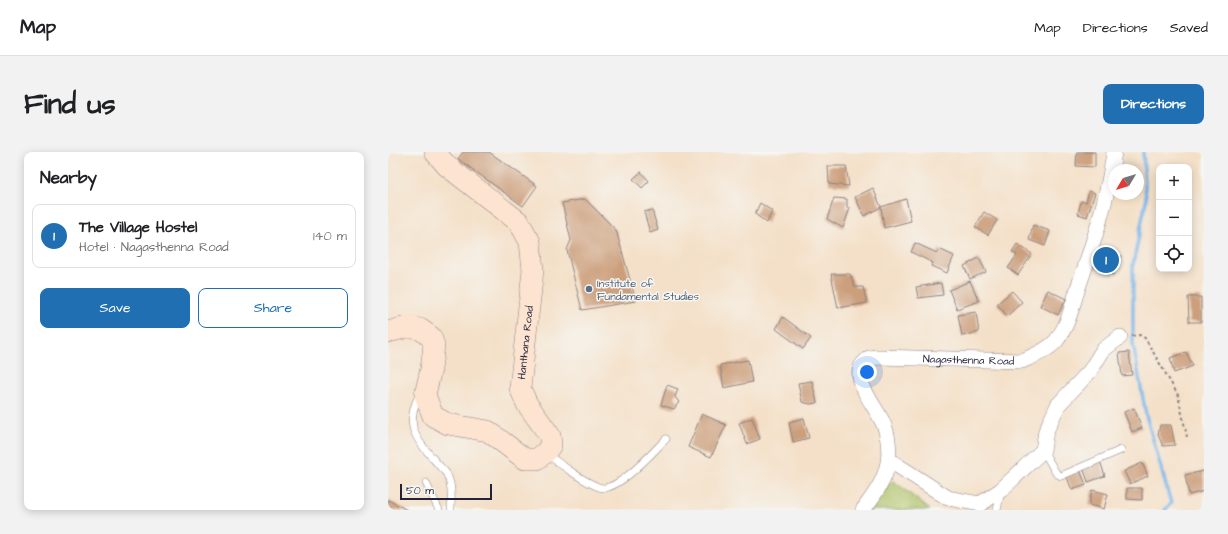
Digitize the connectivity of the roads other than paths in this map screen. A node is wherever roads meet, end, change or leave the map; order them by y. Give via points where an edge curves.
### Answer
1 (435, 152) edge
2 (1114, 152) edge
3 (388, 332) edge
4 (1120, 337) dead end
5 (431, 369) junction
6 (666, 439) dead end
7 (1043, 450) junction
8 (1121, 450) dead end
9 (546, 453) junction
10 (889, 460) junction
11 (426, 483) dead end
12 (1001, 490) junction
13 (439, 510) edge
14 (451, 510) edge
15 (863, 510) edge
16 (997, 510) edge

1 - 9 street, Hanthana Road via 447,166 519,222 530,242 533,270 520,388 527,404 550,436 551,445
2 - 10 street, Nagasthenna Road via 1106,196 1083,274 1066,326 1055,342 1040,354 1022,361 879,357 869,358 861,367 863,388 884,424
3 - 5 street via 407,327 420,329 431,337 434,345
4 - 7 street via 1102,350 1090,371 1058,405 1046,430
5 - 9 street via 425,395 433,416 448,424 488,431 525,459 537,459
5 - 14 lane via 412,408 412,422 417,439 446,474 452,489
6 - 9 lane via 618,483 603,488 586,481
7 - 8 lane via 1061,476
7 - 12 street
10 - 12 street via 948,498 980,504
10 - 15 street, Nagasthenna Road via 877,493
11 - 13 lane
12 - 16 lane

